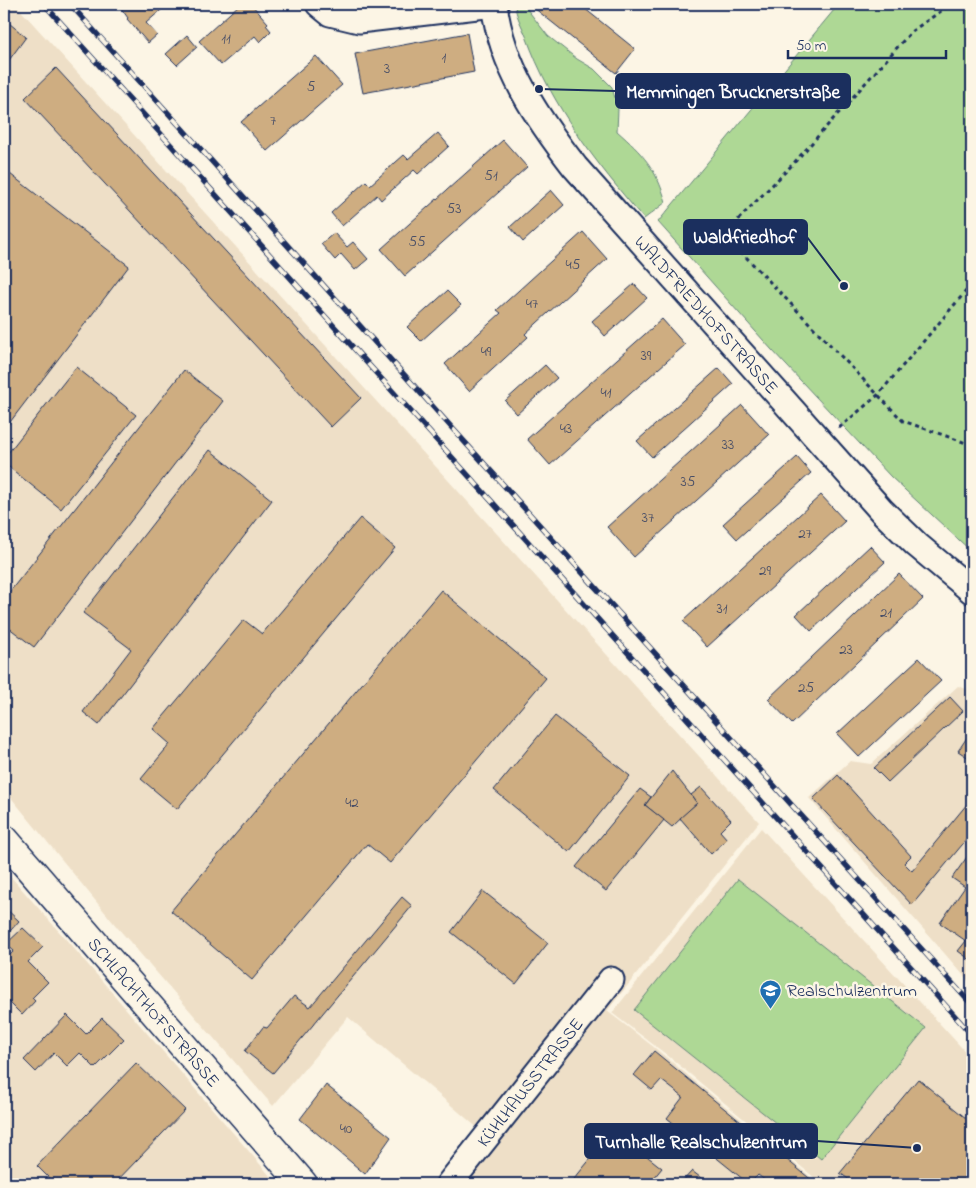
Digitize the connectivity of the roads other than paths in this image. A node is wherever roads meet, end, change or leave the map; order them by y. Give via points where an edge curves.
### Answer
1 (319, 4) edge
2 (494, 4) edge
3 (972, 591) edge
4 (4, 840) edge
5 (611, 980) dead end
6 (303, 1184) edge
7 (449, 1184) edge

1 - 2 street via 330,13 359,20
2 - 3 street, WALDFRIEDHOFSTRASSE via 500,37 521,90 547,132 575,168 882,511
4 - 6 street, SCHLACHTHOFSTRASSE
5 - 7 street, KÜHLHAUSSTRASSE

